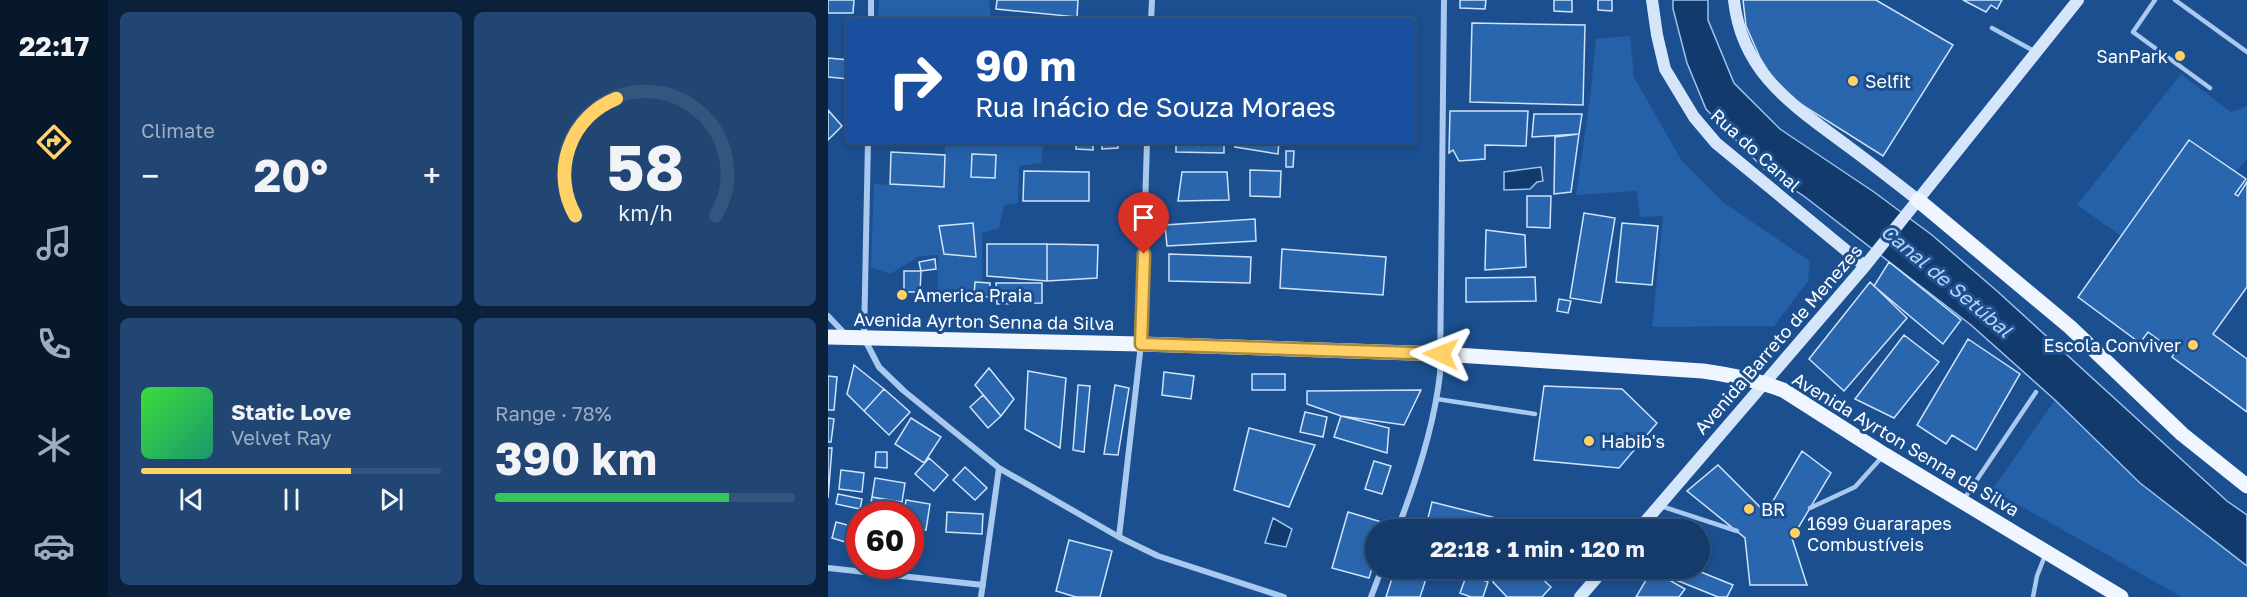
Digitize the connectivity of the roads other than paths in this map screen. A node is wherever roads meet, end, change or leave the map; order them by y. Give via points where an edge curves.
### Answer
1 (871, 0) edge
2 (1152, 0) edge
3 (1444, 0) edge
4 (1652, 0) edge
5 (1734, 0) edge
6 (2078, 0) edge
7 (2155, 0) edge
8 (2175, 0) edge
9 (871, 18) edge
10 (1151, 18) edge
11 (1992, 28) dead end
12 (2037, 52) junction
13 (2247, 52) edge
14 (2210, 88) dead end
15 (868, 144) edge
16 (1148, 144) edge
17 (1916, 203) junction
18 (1865, 266) junction
19 (828, 316) edge
20 (828, 337) edge
21 (856, 338) junction
22 (1141, 344) junction
23 (1441, 354) junction
24 (1764, 383) junction
25 (2036, 392) dead end
26 (1437, 399) junction
27 (1534, 414) dead end
28 (1885, 455) junction
29 (999, 468) junction
30 (2247, 486) edge
31 (1962, 501) junction
32 (1659, 505) junction
33 (1810, 508) dead end
34 (1401, 519) edge
35 (1647, 519) edge
36 (1737, 531) dead end
37 (1119, 537) junction
38 (2046, 551) junction
39 (828, 568) edge
40 (1378, 579) edge
41 (1596, 579) edge
42 (983, 585) junction
43 (981, 597) edge
44 (1284, 597) edge
45 (1371, 597) edge
46 (1580, 597) edge
47 (2033, 597) edge
48 (2121, 597) edge

1 - 9 street
2 - 10 street
3 - 23 street
4 - 18 main road, Rua do Canal via 1665,69 1694,117 1716,143
5 - 17 main road via 1743,41 1755,64 1779,93
6 - 12 main road, Avenida Barreto de Menezes
7 - 14 lane via 2133,32
8 - 13 lane
11 - 12 lane
12 - 17 main road, Avenida Barreto de Menezes
15 - 21 street
16 - 22 street
17 - 18 main road, Avenida Barreto de Menezes
17 - 30 main road via 2070,327 2182,434
18 - 24 main road, Avenida Barreto de Menezes
19 - 21 street
20 - 21 main road, Avenida Ayrton Senna da Silva
21 - 22 main road, Avenida Ayrton Senna da Silva
21 - 29 street via 904,391
22 - 23 main road, Avenida Ayrton Senna da Silva
22 - 37 street
23 - 24 main road, Avenida Ayrton Senna da Silva via 1703,371
23 - 26 street
24 - 28 main road, Avenida Ayrton Senna da Silva via 1783,390
24 - 32 main road, Avenida Barreto de Menezes
25 - 31 lane
26 - 27 lane
26 - 34 street
28 - 31 main road, Avenida Ayrton Senna da Silva
28 - 33 lane via 1855,488
29 - 37 street
29 - 42 street
31 - 38 main road, Avenida Ayrton Senna da Silva
32 - 35 main road, Avenida Barreto de Menezes
32 - 36 lane
37 - 44 street via 1158,556
38 - 47 lane
38 - 48 main road, Avenida Ayrton Senna da Silva
39 - 42 street
40 - 45 street
41 - 46 main road
42 - 43 street

